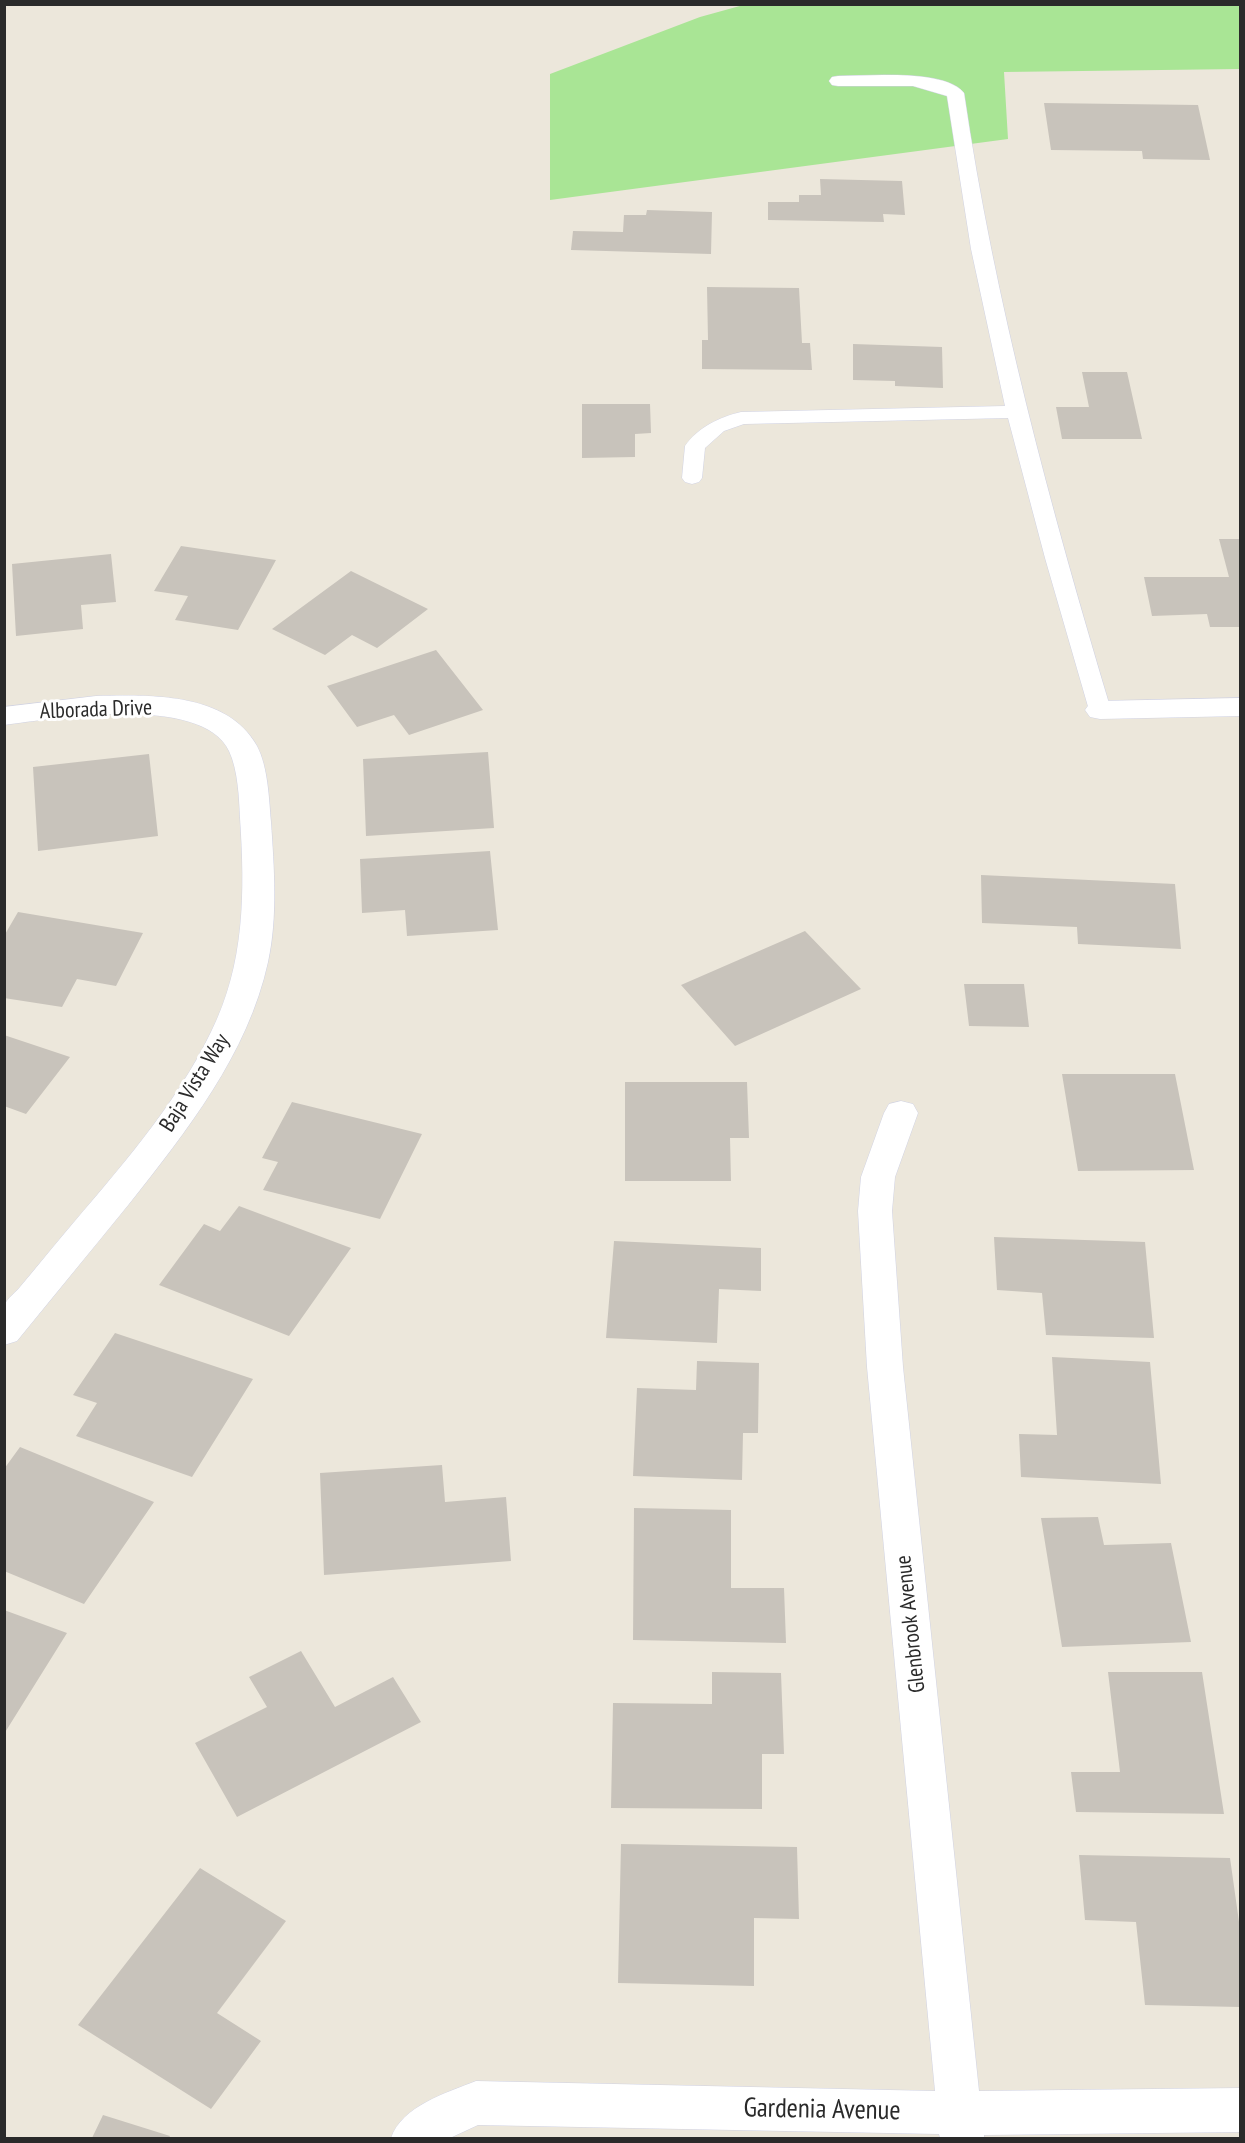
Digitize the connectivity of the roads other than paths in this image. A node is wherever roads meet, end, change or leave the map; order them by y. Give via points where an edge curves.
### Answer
1 (838, 81) dead end
2 (1017, 412) junction
3 (692, 478) dead end
4 (1240, 707) edge
5 (187, 709) joint
6 (1100, 710) joint
7 (4, 716) edge
8 (901, 1113) dead end
9 (4, 1331) edge
10 (1240, 2110) edge
11 (961, 2126) edge
12 (413, 2139) edge

1 - 2 lane via 891,80 941,85 955,93 987,276
2 - 3 lane via 741,418 717,427 695,446
2 - 6 lane via 1057,568
4 - 6 street
5 - 7 street, Alborada Drive via 111,704
5 - 9 street, Baja Vista Way via 226,728 243,747 256,809 258,917 252,963 236,1012 212,1063 151,1153
8 - 11 street, Glenbrook Avenue via 878,1177 875,1211 885,1367
10 - 11 street, Gardenia Avenue
11 - 12 street, Gardenia Avenue via 476,2103 426,2127

